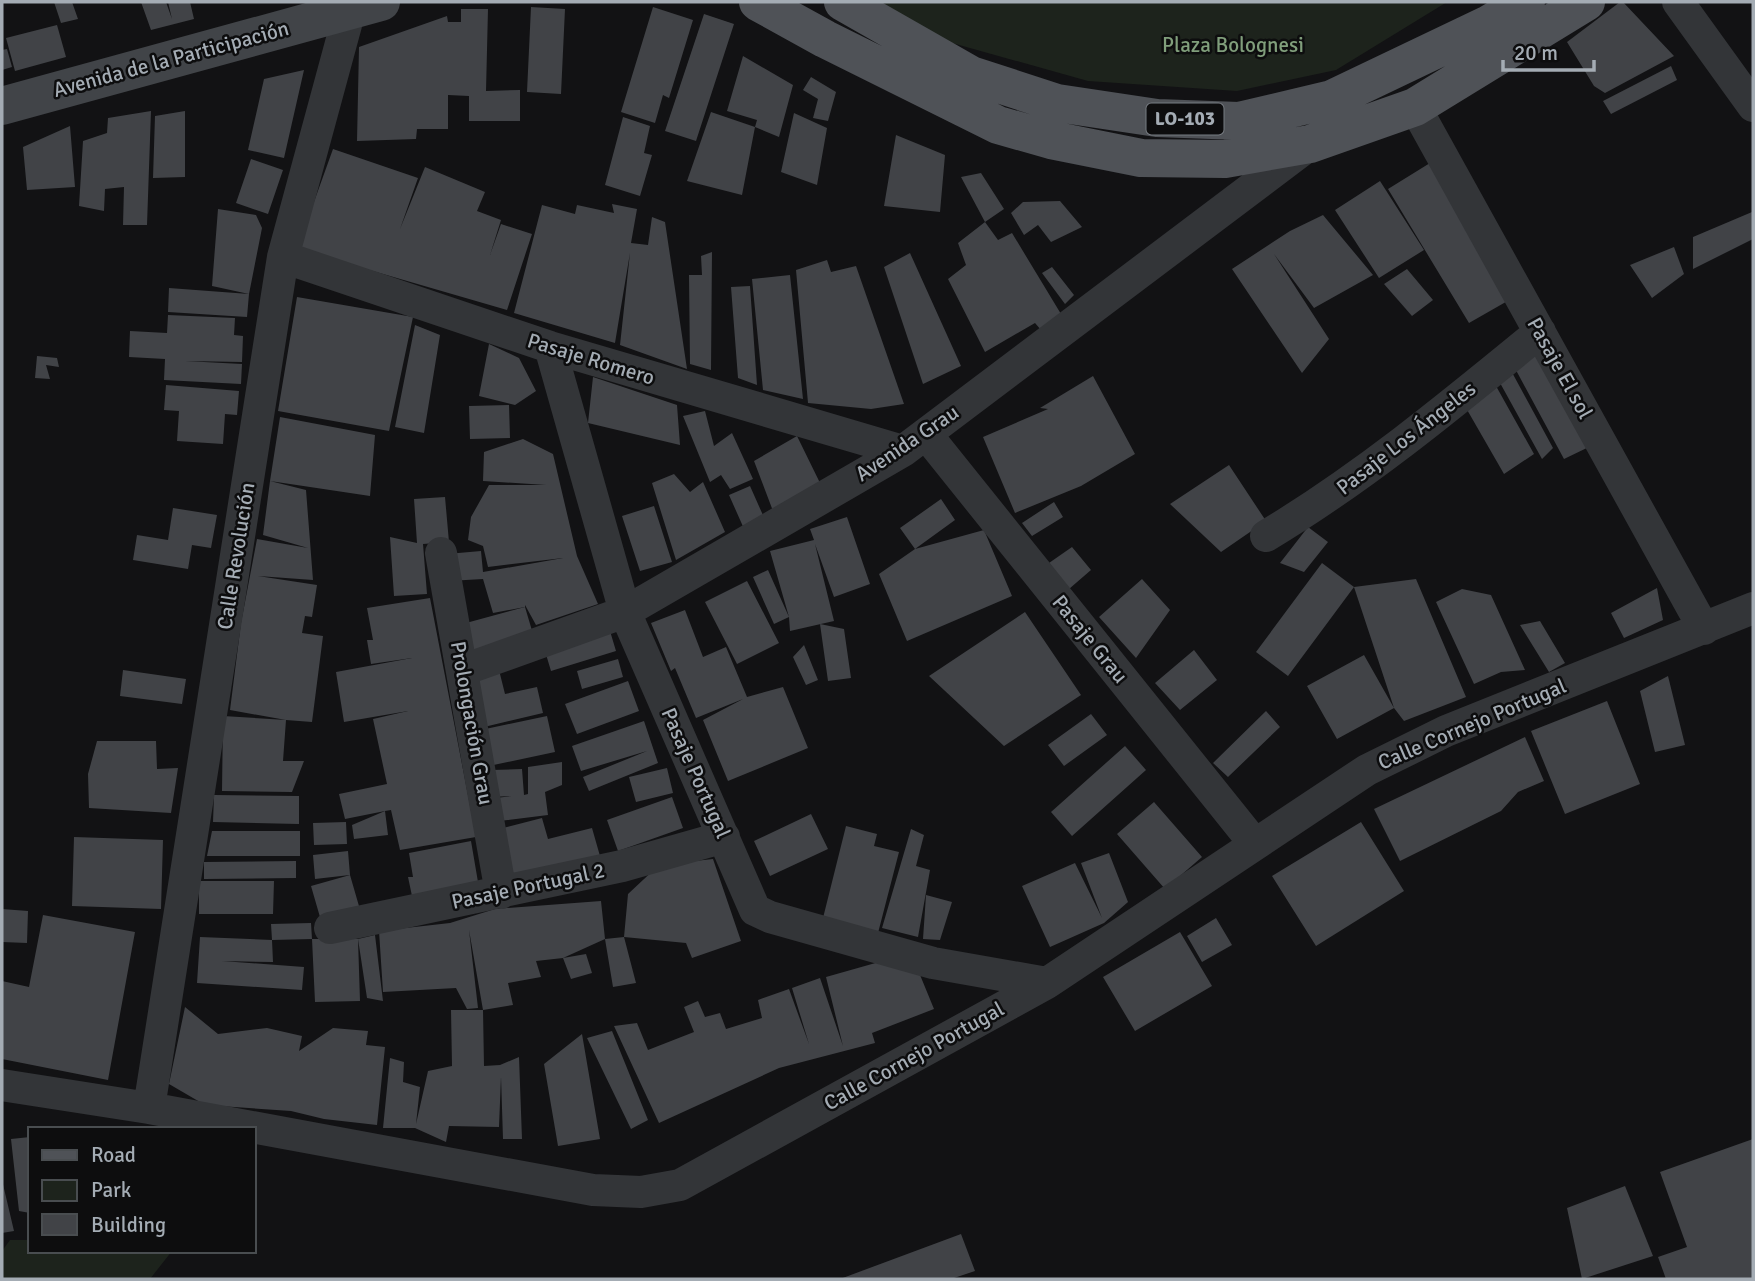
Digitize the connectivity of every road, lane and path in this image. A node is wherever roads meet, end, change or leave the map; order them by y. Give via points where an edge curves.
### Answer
1 (758, 2) edge
2 (843, 2) edge
3 (1526, 2) edge
4 (1586, 2) edge
5 (1678, 2) edge
6 (366, 6) edge
7 (2, 106) edge
8 (1753, 106) edge
9 (1415, 107) junction
10 (1310, 144) junction
11 (283, 257) junction
12 (1540, 332) junction
13 (550, 347) junction
14 (914, 442) junction
15 (1266, 536) dead end
16 (441, 553) dead end
17 (1753, 608) edge
18 (625, 612) junction
19 (1704, 629) junction
20 (463, 670) junction
21 (724, 837) junction
22 (1254, 843) junction
23 (501, 893) junction
24 (330, 928) dead end
25 (1047, 983) junction
26 (2, 1086) edge
27 (149, 1108) junction
28 (250, 1127) edge
29 (256, 1128) edge

1 - 10 main road, Avenida Grau / LO-103 via 998,125 1051,140 1141,158 1225,159
2 - 3 main road, LO-103 via 971,75 1057,103 1157,118 1239,121 1332,99
4 - 9 main road, Avenida Grau / LO-103
5 - 8 street
6 - 7 main road, Avenida de la Participación
6 - 11 street, Calle Revolución
9 - 10 main road, Avenida Grau / LO-103
9 - 12 street, Pasaje El sol
10 - 14 street, Avenida Grau
11 - 13 street, Pasaje Romero
11 - 27 street, Calle Revolución
12 - 15 street, Pasaje Los Ángeles via 1399,447 1333,496
12 - 19 street, Pasaje El sol
13 - 14 street, Pasaje Romero
13 - 18 street, Pasaje Portugal
14 - 18 street, Avenida Grau
14 - 22 street, Pasaje Grau
16 - 20 street, Prolongación Grau
17 - 19 street, Calle Cornejo Portugal
18 - 20 street, Avenida Grau
18 - 21 street, Pasaje Portugal
19 - 22 street, Calle Cornejo Portugal via 1446,731 1367,770
20 - 23 street, Prolongación Grau
21 - 23 street, Pasaje Portugal 2
21 - 25 street, Pasaje Portugal via 755,910 770,918 933,962
22 - 25 street, Calle Cornejo Portugal
23 - 24 street, Pasaje Portugal 2
25 - 29 street, Calle Cornejo Portugal via 680,1185 641,1192 593,1190
26 - 27 street, Calle Cornejo Portugal
27 - 28 street, Calle Cornejo Portugal

